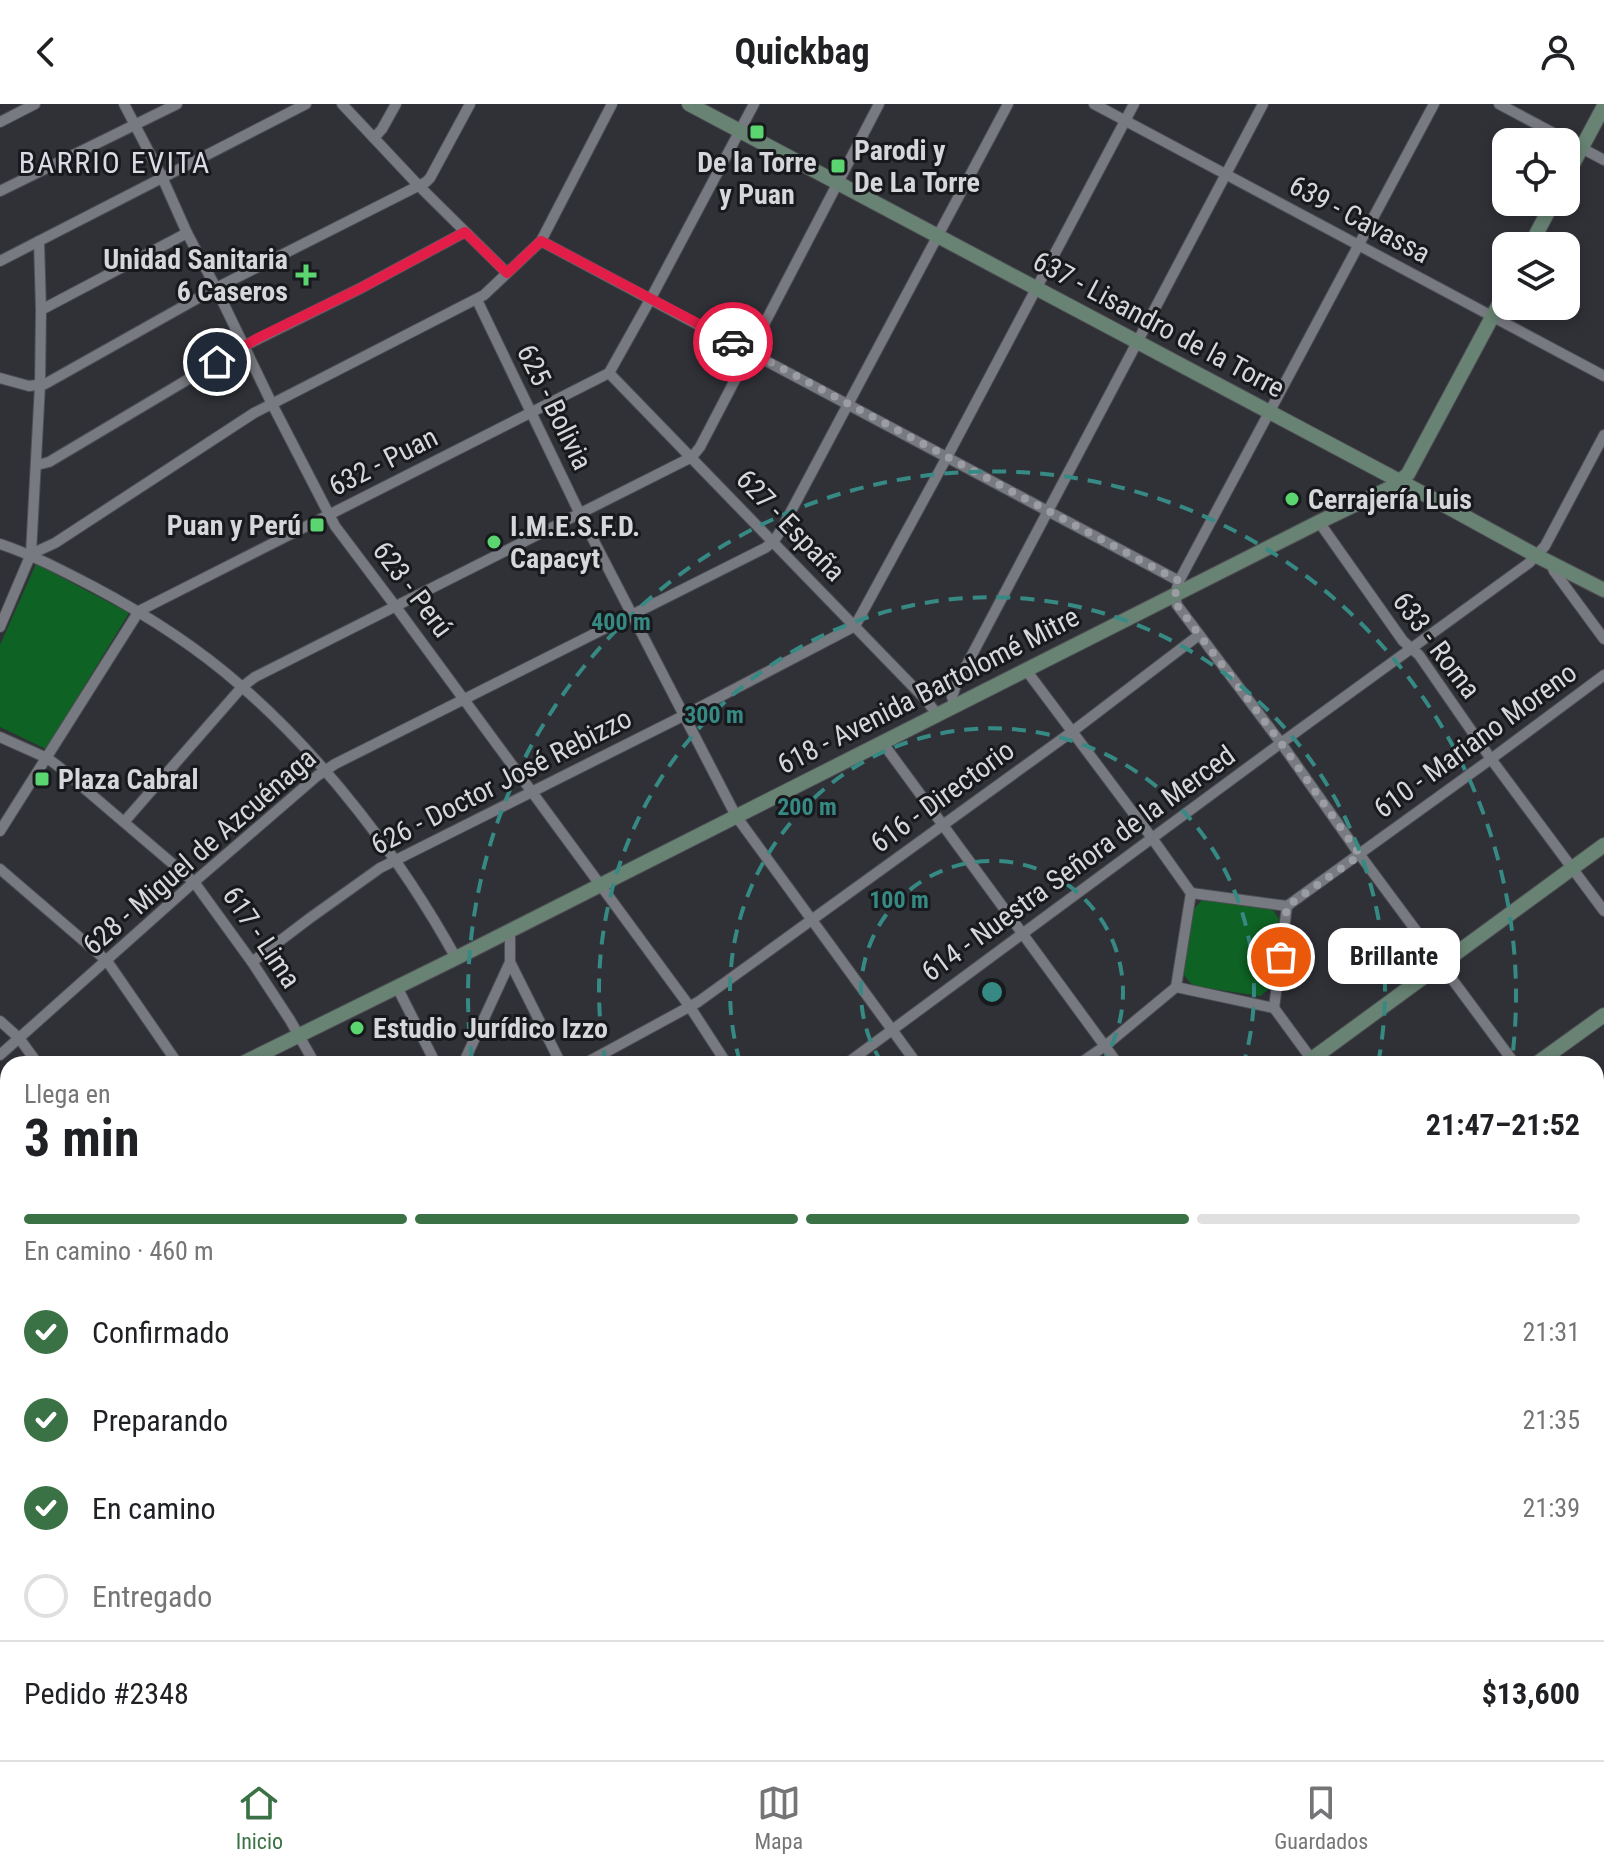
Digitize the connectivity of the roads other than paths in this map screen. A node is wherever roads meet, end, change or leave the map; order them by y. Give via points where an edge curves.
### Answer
1 (35, 104) edge
2 (124, 104) edge
3 (177, 104) edge
4 (306, 104) edge
5 (342, 104) edge
6 (396, 104) edge
7 (470, 104) edge
8 (612, 104) edge
9 (689, 104) edge
10 (754, 104) edge
11 (879, 104) edge
12 (1008, 104) edge
13 (1094, 104) edge
14 (1134, 104) edge
15 (1263, 104) edge
16 (1434, 104) edge
17 (1499, 104) edge
18 (1604, 106) edge
19 (1125, 121) junction
20 (0, 122) edge
21 (135, 125) junction
22 (740, 131) junction
23 (374, 138) junction
24 (1581, 148) junction
25 (1604, 160) edge
26 (1226, 174) junction
27 (162, 177) junction
28 (837, 183) junction
29 (419, 186) junction
30 (0, 191) edge
31 (465, 232) junction
32 (187, 233) junction
33 (938, 235) junction
34 (39, 241) junction
35 (541, 241) junction
36 (1359, 245) junction
37 (0, 261) edge
38 (507, 273) junction
39 (216, 288) junction
40 (1036, 288) junction
41 (651, 298) junction
42 (477, 300) junction
43 (41, 310) junction
44 (1492, 315) edge
45 (1492, 318) edge
46 (1500, 320) edge
47 (1137, 342) junction
48 (244, 346) junction
49 (750, 351) junction
50 (609, 373) junction
51 (1604, 376) edge
52 (0, 378) edge
53 (40, 385) junction
54 (272, 404) junction
55 (847, 404) junction
56 (1270, 412) junction
57 (531, 413) junction
58 (1604, 435) edge
59 (692, 457) junction
60 (947, 457) junction
61 (37, 465) junction
62 (1400, 482) junction
63 (1047, 510) junction
64 (580, 514) junction
65 (329, 516) junction
66 (1319, 522) junction
67 (774, 541) junction
68 (0, 544) edge
69 (31, 554) junction
70 (1544, 559) junction
71 (1177, 588) junction
72 (1604, 590) edge
73 (396, 607) junction
74 (139, 611) junction
75 (632, 614) junction
76 (855, 626) junction
77 (0, 627) edge
78 (1199, 635) junction
79 (1604, 639) edge
80 (1411, 648) junction
81 (1026, 670) junction
82 (1604, 675) edge
83 (242, 687) junction
84 (464, 698) junction
85 (955, 705) junction
86 (937, 714) junction
87 (683, 716) junction
88 (1073, 731) junction
89 (0, 737) edge
90 (882, 742) junction
91 (1281, 743) junction
92 (47, 758) junction
93 (1491, 759) junction
94 (326, 770) junction
95 (532, 792) junction
96 (736, 816) junction
97 (124, 822) junction
98 (943, 826) junction
99 (0, 831) edge
100 (1152, 838) junction
101 (1604, 845) edge
102 (1360, 855) junction
103 (394, 861) junction
104 (1573, 868) junction
105 (0, 869) edge
106 (194, 882) junction
107 (599, 885) junction
108 (1191, 893) junction
109 (1287, 906) junction
110 (1604, 911) edge
111 (811, 919) junction
112 (510, 929) junction
113 (1022, 933) junction
114 (456, 958) junction
115 (107, 961) junction
116 (252, 962) junction
117 (510, 962) junction
118 (1441, 964) junction
119 (397, 987) junction
120 (1176, 987) junction
121 (690, 1007) junction
122 (1274, 1008) junction
123 (1604, 1015) edge
124 (0, 1021) edge
125 (892, 1030) junction
126 (299, 1035) junction
127 (19, 1038) junction
128 (1105, 1046) junction
129 (0, 1055) edge
130 (32, 1056) edge
131 (172, 1056) edge
132 (257, 1056) edge
133 (311, 1056) edge
134 (432, 1056) edge
135 (467, 1056) edge
136 (557, 1056) edge
137 (599, 1056) edge
138 (722, 1056) edge
139 (857, 1056) edge
140 (911, 1056) edge
141 (1091, 1056) edge
142 (1112, 1056) edge
143 (1306, 1056) edge
144 (1318, 1056) edge
145 (1509, 1056) edge
146 (1547, 1056) edge

1 - 20 street
2 - 21 street, 623 - Perú
3 - 21 street
4 - 27 street
5 - 23 street
6 - 23 street
7 - 29 street via 430,178
8 - 35 street
9 - 22 main road, 637 - Lisandro de la Torre
10 - 22 street
11 - 28 street
12 - 33 street
13 - 19 street, 639 - Cavassa
14 - 19 street
15 - 26 street
16 - 36 street
17 - 24 street
18 - 24 main road
19 - 26 street, 639 - Cavassa
19 - 40 street
21 - 27 street, 623 - Perú
21 - 30 street
22 - 28 main road, 637 - Lisandro de la Torre
22 - 41 street
23 - 29 street
24 - 25 street
26 - 36 street, 639 - Cavassa
26 - 47 street
27 - 32 street, 623 - Perú
27 - 34 street
28 - 33 main road, 637 - Lisandro de la Torre
28 - 49 street
29 - 31 street
29 - 39 street
31 - 38 street
31 - 48 street
32 - 39 street, 623 - Perú
32 - 43 street
33 - 40 main road, 637 - Lisandro de la Torre
33 - 55 street
34 - 37 street
34 - 43 street
35 - 38 street
35 - 41 street
36 - 44 street, 639 - Cavassa
36 - 56 street
38 - 42 street
39 - 48 street, 623 - Perú
39 - 53 street
40 - 47 main road, 637 - Lisandro de la Torre
40 - 60 street
41 - 49 street
41 - 50 street
42 - 54 street
42 - 57 street, 625 - Bolivia
43 - 53 street
45 - 62 main road
46 - 51 street, 639 - Cavassa
47 - 56 main road, 637 - Lisandro de la Torre
47 - 63 street
48 - 54 street, 623 - Perú
48 - 61 street
49 - 55 street
49 - 59 street
50 - 57 street, 632 - Puan
50 - 59 street, 627 - España
52 - 53 street
53 - 61 street
54 - 65 street, 623 - Perú
54 - 69 street
55 - 60 street
55 - 67 street
56 - 62 main road, 637 - Lisandro de la Torre
56 - 71 street
57 - 64 street, 625 - Bolivia
57 - 65 street, 632 - Puan
58 - 70 street, 614 - Nuestra Señora de la Merced via 1545,546
59 - 64 street
59 - 67 street, 627 - España
60 - 63 street
60 - 76 street
61 - 69 street
62 - 66 main road, 618 - Avenida Bartolomé Mitre
62 - 70 main road, 637 - Lisandro de la Torre
63 - 71 street
63 - 85 street via 956,685
64 - 73 street
64 - 75 street, 625 - Bolivia
65 - 73 street, 623 - Perú
65 - 74 street, 632 - Puan
66 - 71 main road, 618 - Avenida Bartolomé Mitre
66 - 80 street, 633 - Roma
67 - 75 street, 628 - Miguel de Azcuénaga
67 - 76 street, 627 - España
68 - 69 street
69 - 74 street
69 - 77 street
70 - 72 main road, 637 - Lisandro de la Torre
70 - 79 street
70 - 80 street, 614 - Nuestra Señora de la Merced
71 - 78 street via 1177,605
71 - 81 main road, 618 - Avenida Bartolomé Mitre
73 - 83 street
73 - 84 street, 623 - Perú
74 - 83 street
74 - 92 street
75 - 84 street, 628 - Miguel de Azcuénaga
75 - 87 street, 625 - Bolivia
76 - 86 street, 627 - España
76 - 87 street, 626 - Doctor José Rebizzo
78 - 88 street, 616 - Directorio
78 - 91 street
80 - 91 street, 614 - Nuestra Señora de la Merced
80 - 93 street, 633 - Roma
81 - 85 main road, 618 - Avenida Bartolomé Mitre
81 - 88 street
82 - 93 street, 610 - Mariano Moreno
83 - 94 street
83 - 97 street
84 - 94 street, 628 - Miguel de Azcuénaga
84 - 95 street, 623 - Perú
85 - 86 main road, 618 - Avenida Bartolomé Mitre
86 - 90 main road, 618 - Avenida Bartolomé Mitre
87 - 95 street, 626 - Doctor José Rebizzo
87 - 96 street, 625 - Bolivia
88 - 98 street, 616 - Directorio
88 - 100 street
89 - 92 street, 617 - Lima
90 - 96 main road, 618 - Avenida Bartolomé Mitre
90 - 98 street
91 - 100 street, 614 - Nuestra Señora de la Merced
91 - 102 street
92 - 97 street, 617 - Lima
92 - 99 street
93 - 102 street, 610 - Mariano Moreno
93 - 104 street, 633 - Roma
94 - 103 street
94 - 106 street, 628 - Miguel de Azcuénaga
95 - 103 street, 626 - Doctor José Rebizzo
95 - 107 street, 623 - Perú
96 - 107 main road, 618 - Avenida Bartolomé Mitre
96 - 111 street, 625 - Bolivia
97 - 106 street, 617 - Lima
98 - 111 street, 616 - Directorio
98 - 113 street
100 - 108 street
100 - 113 street, 614 - Nuestra Señora de la Merced
101 - 104 main road
102 - 109 street, 610 - Mariano Moreno
102 - 118 street
103 - 114 street
103 - 116 street, 626 - Doctor José Rebizzo
104 - 110 street, 633 - Roma
104 - 118 main road
105 - 115 street
106 - 115 street, 628 - Miguel de Azcuénaga
106 - 116 street, 617 - Lima
107 - 112 main road, 618 - Avenida Bartolomé Mitre
107 - 121 street, 623 - Perú
108 - 109 street
108 - 120 street
109 - 122 street
111 - 121 street, 616 - Directorio
111 - 125 street, 625 - Bolivia
112 - 114 main road, 618 - Avenida Bartolomé Mitre
112 - 117 street
113 - 125 street, 614 - Nuestra Señora de la Merced
113 - 128 street
114 - 119 main road, 618 - Avenida Bartolomé Mitre
115 - 127 street, 628 - Miguel de Azcuénaga
115 - 131 street
116 - 126 street, 617 - Lima
117 - 135 street
117 - 136 street
118 - 144 main road
118 - 145 street
119 - 126 main road, 618 - Avenida Bartolomé Mitre
119 - 134 street
120 - 122 street
120 - 128 street
121 - 137 street, 616 - Directorio
121 - 138 street, 623 - Perú
122 - 143 street
123 - 146 main road
124 - 127 street
125 - 139 street, 614 - Nuestra Señora de la Merced
125 - 140 street, 625 - Bolivia
126 - 132 main road, 618 - Avenida Bartolomé Mitre
126 - 133 street, 617 - Lima
127 - 129 street, 628 - Miguel de Azcuénaga
127 - 130 street
128 - 141 street
128 - 142 street

